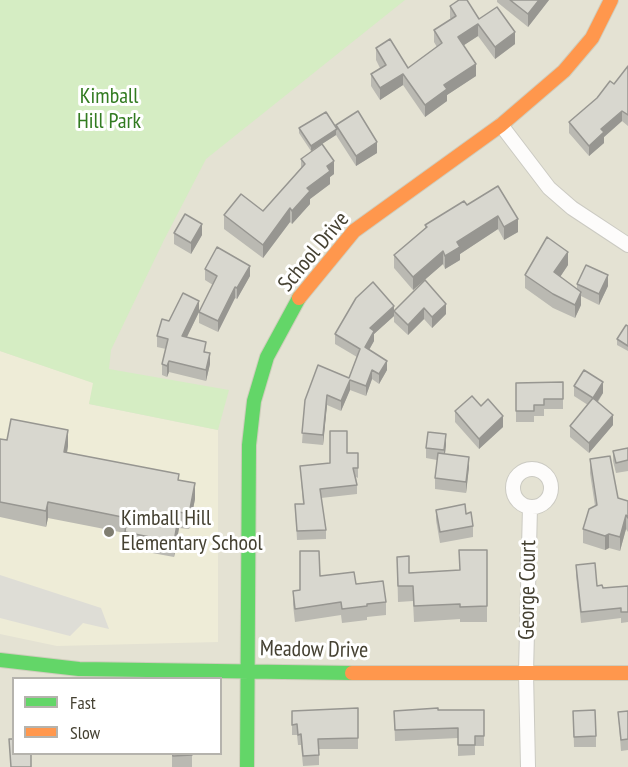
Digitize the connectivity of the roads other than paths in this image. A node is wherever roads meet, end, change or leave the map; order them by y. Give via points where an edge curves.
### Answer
1 (611, 0) edge
2 (501, 125) junction
3 (628, 245) edge
4 (530, 507) dead end
5 (0, 660) edge
6 (246, 670) junction
7 (526, 673) junction
8 (628, 673) edge
9 (247, 767) edge
10 (528, 767) edge

1 - 2 street, School Drive via 592,38 564,71
2 - 3 street via 549,188
2 - 6 street, School Drive via 354,231 303,290 267,357 254,400 249,444
4 - 7 street, George Court
5 - 6 street, Meadow Drive via 79,669
6 - 7 street, Meadow Drive
6 - 9 street, School Drive
7 - 8 street, Meadow Drive
7 - 10 street, George Court

